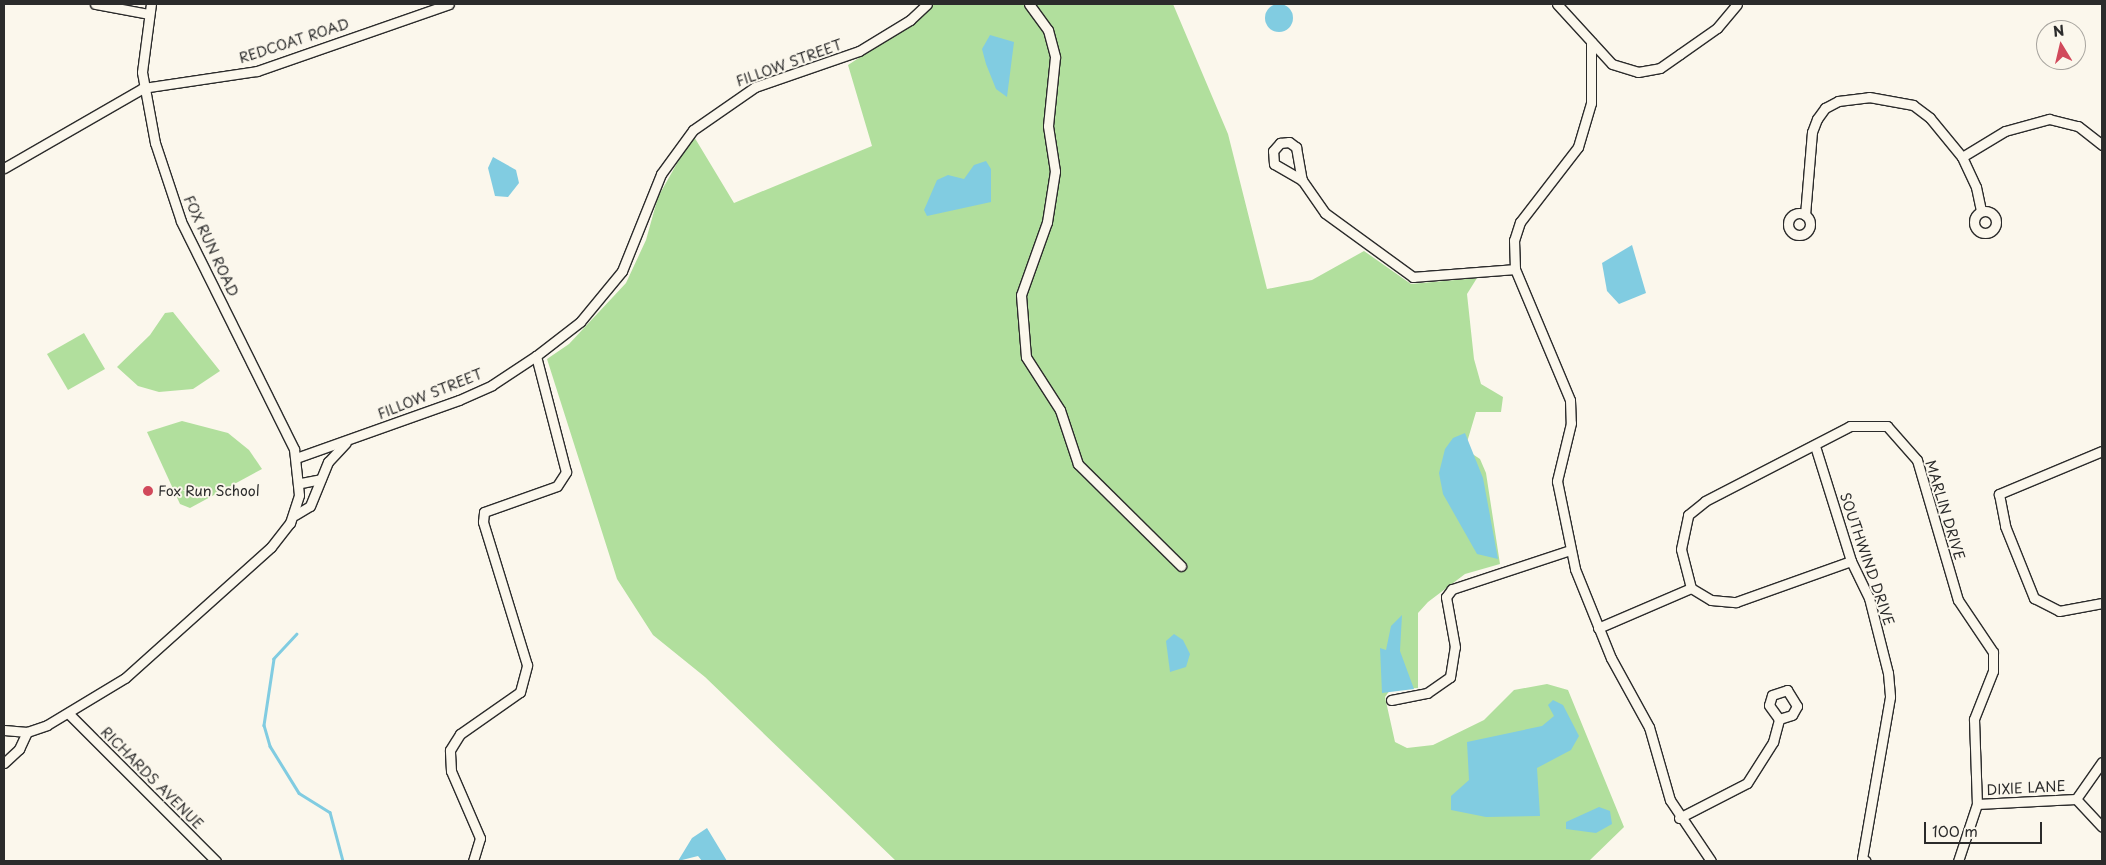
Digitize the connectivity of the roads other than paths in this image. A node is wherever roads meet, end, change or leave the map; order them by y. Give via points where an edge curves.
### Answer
1 (95, 4) edge
2 (150, 4) edge
3 (449, 4) edge
4 (927, 4) edge
5 (1029, 4) edge
6 (1557, 4) edge
7 (1737, 4) edge
8 (149, 14) junction
9 (1590, 42) junction
10 (143, 88) junction
11 (2102, 145) edge
12 (1962, 158) junction
13 (4, 168) edge
14 (1302, 180) dead end
15 (1981, 211) dead end
16 (1805, 215) dead end
17 (1515, 269) junction
18 (536, 356) junction
19 (348, 441) junction
20 (1815, 446) junction
21 (2101, 455) edge
22 (296, 458) junction
23 (322, 478) junction
24 (301, 483) junction
25 (295, 515) junction
26 (1570, 550) junction
27 (1851, 561) junction
28 (1181, 566) dead end
29 (1692, 588) junction
30 (2102, 603) edge
31 (1598, 628) junction
32 (1391, 700) dead end
33 (69, 714) junction
34 (1779, 719) dead end
35 (4, 730) edge
36 (27, 732) junction
37 (2102, 762) edge
38 (4, 763) edge
39 (2076, 799) junction
40 (1977, 804) junction
41 (1679, 818) junction
42 (2102, 827) edge
43 (1864, 860) edge
44 (216, 861) edge
45 (473, 861) edge
46 (1711, 861) edge
47 (1958, 861) edge

1 - 8 street
2 - 8 street, FOX RUN ROAD
3 - 10 street, REDCOAT ROAD via 257,71
4 - 18 street, FILLOW STREET via 910,20 859,52 755,87 693,130 661,174 622,271 580,322
5 - 28 street via 1048,30 1055,58 1048,126 1055,171 1047,222 1021,295 1026,357 1057,403 1078,464
6 - 9 street
7 - 9 street via 1717,28 1660,68 1638,72 1612,64
8 - 10 street, FOX RUN ROAD
9 - 17 street via 1592,103 1578,148 1520,222 1514,240
10 - 13 street
10 - 22 street, FOX RUN ROAD via 148,122 181,222
11 - 12 street via 2078,126 2049,119 2005,131
12 - 15 street via 1976,186
12 - 16 street via 1913,105 1890,98 1838,101 1825,108 1812,132
14 - 17 street via 1333,220 1413,277
17 - 26 street via 1570,400 1571,423 1556,472
18 - 19 street, FILLOW STREET via 492,385
18 - 45 street via 566,472 557,486 484,512 482,522 527,665 520,692 460,734 450,750 451,771 480,838
19 - 22 street, FILLOW STREET
19 - 23 street, FILLOW STREET via 328,462
20 - 27 street, SOUTHWIND DRIVE
20 - 29 street, MARLIN DRIVE via 1705,501 1688,514 1681,549
20 - 40 street, MARLIN DRIVE via 1850,426 1887,426 1917,460 1958,600 1993,652 1993,672 1974,719
21 - 30 street via 1999,494 2005,526 2034,598 2059,611
22 - 24 street, FILLOW STREET
23 - 24 street
23 - 25 street, FILLOW STREET via 310,506
24 - 25 street, FILLOW STREET
25 - 33 street, FILLOW STREET via 271,547 125,678
26 - 31 street
26 - 32 street via 1452,589 1446,597 1456,647 1450,677 1427,693
27 - 29 street via 1736,602 1711,600
27 - 43 street, SOUTHWIND DRIVE via 1869,598 1890,697
29 - 31 street
31 - 41 street via 1649,727
33 - 36 street, FILLOW STREET
33 - 44 street, RICHARDS AVENUE
34 - 41 street via 1773,742 1747,783
35 - 36 street, FILLOW STREET
36 - 38 street via 19,749
37 - 39 street
39 - 40 street, DIXIE LANE
39 - 42 street
40 - 47 street, MARLIN DRIVE
41 - 46 street

